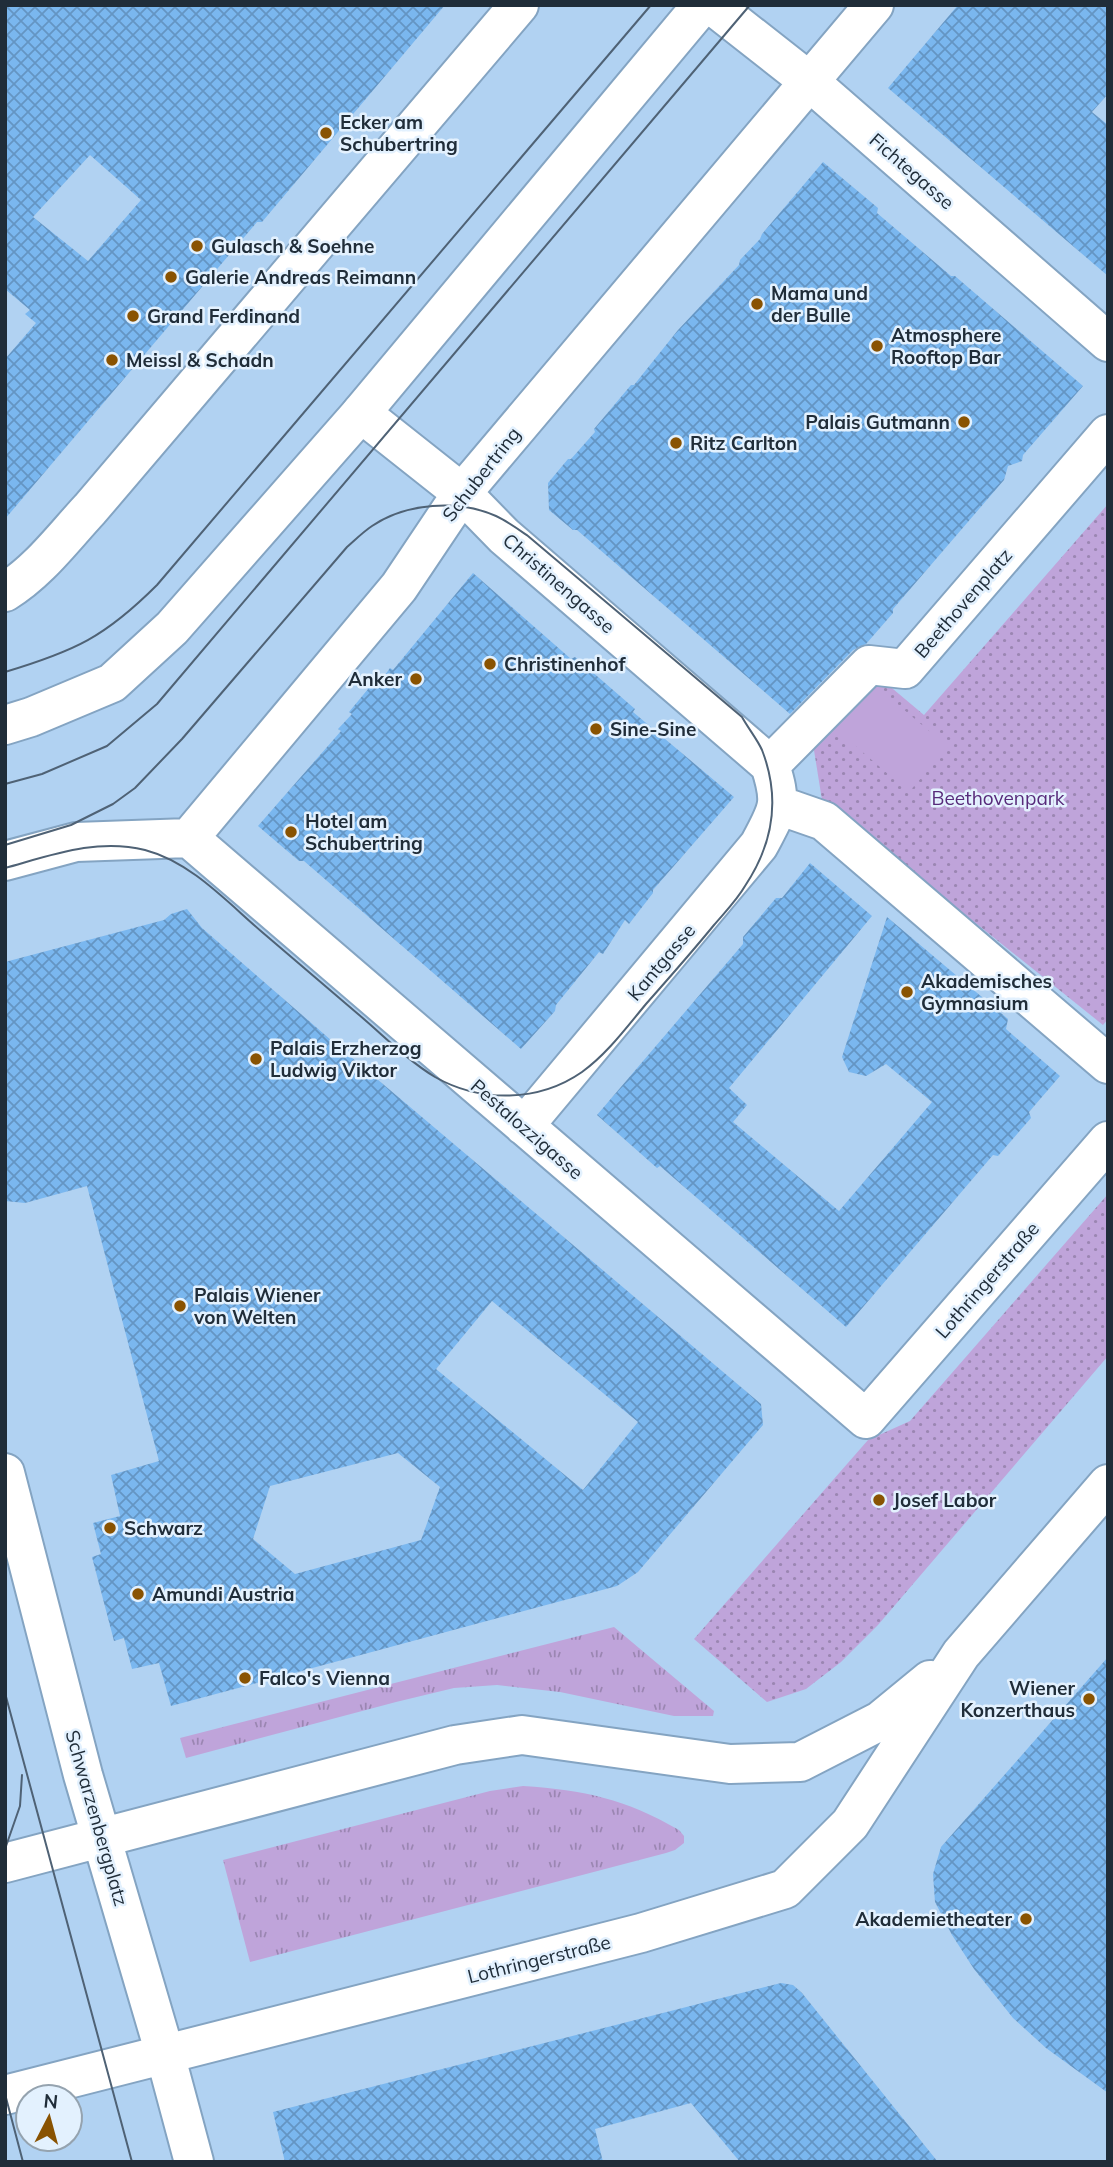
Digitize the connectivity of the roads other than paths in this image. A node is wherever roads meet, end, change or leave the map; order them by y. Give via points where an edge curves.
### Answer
1 (519, 5) edge
2 (702, 5) edge
3 (712, 5) edge
4 (874, 5) edge
5 (810, 82) junction
6 (1108, 342) edge
7 (361, 413) junction
8 (1108, 434) edge
9 (462, 493) junction
10 (5, 592) edge
11 (5, 725) edge
12 (775, 786) junction
13 (189, 838) junction
14 (5, 861) edge
15 (1108, 1064) edge
16 (524, 1126) junction
17 (1108, 1141) edge
18 (866, 1419) joint
19 (5, 1474) edge
20 (1108, 1484) edge
21 (961, 1654) junction
22 (102, 1838) junction
23 (5, 1863) edge
24 (165, 2054) junction
25 (5, 2095) edge
26 (194, 2162) edge

1 - 10 street via 90,509 37,568
2 - 7 street
3 - 5 street, Fichtegasse
4 - 5 street, Schubertring
5 - 6 street, Fichtegasse
5 - 9 street, Schubertring
7 - 9 street, Christinengasse
7 - 11 street via 173,628 112,684
8 - 12 street, Beethovenplatz via 905,669 869,665
9 - 12 street, Christinengasse
9 - 13 street, Schubertring via 399,587
12 - 15 street via 824,821
12 - 16 street, Kantgasse via 759,845
13 - 14 street via 76,842
13 - 16 street, Pestalozzigasse
16 - 18 street, Pestalozzigasse
17 - 18 street, Lothringerstraße
19 - 22 street, Schwarzenbergplatz
20 - 21 street, Lothringerstraße
21 - 22 street, Lothringerstraße via 880,1721 800,1762 730,1764 522,1735 454,1745
21 - 24 street, Lothringerstraße via 850,1824 785,1889 641,1933
22 - 23 street, Lothringerstraße
22 - 24 street, Schwarzenbergplatz
24 - 25 street, Lothringerstraße
24 - 26 street, Schwarzenbergplatz

